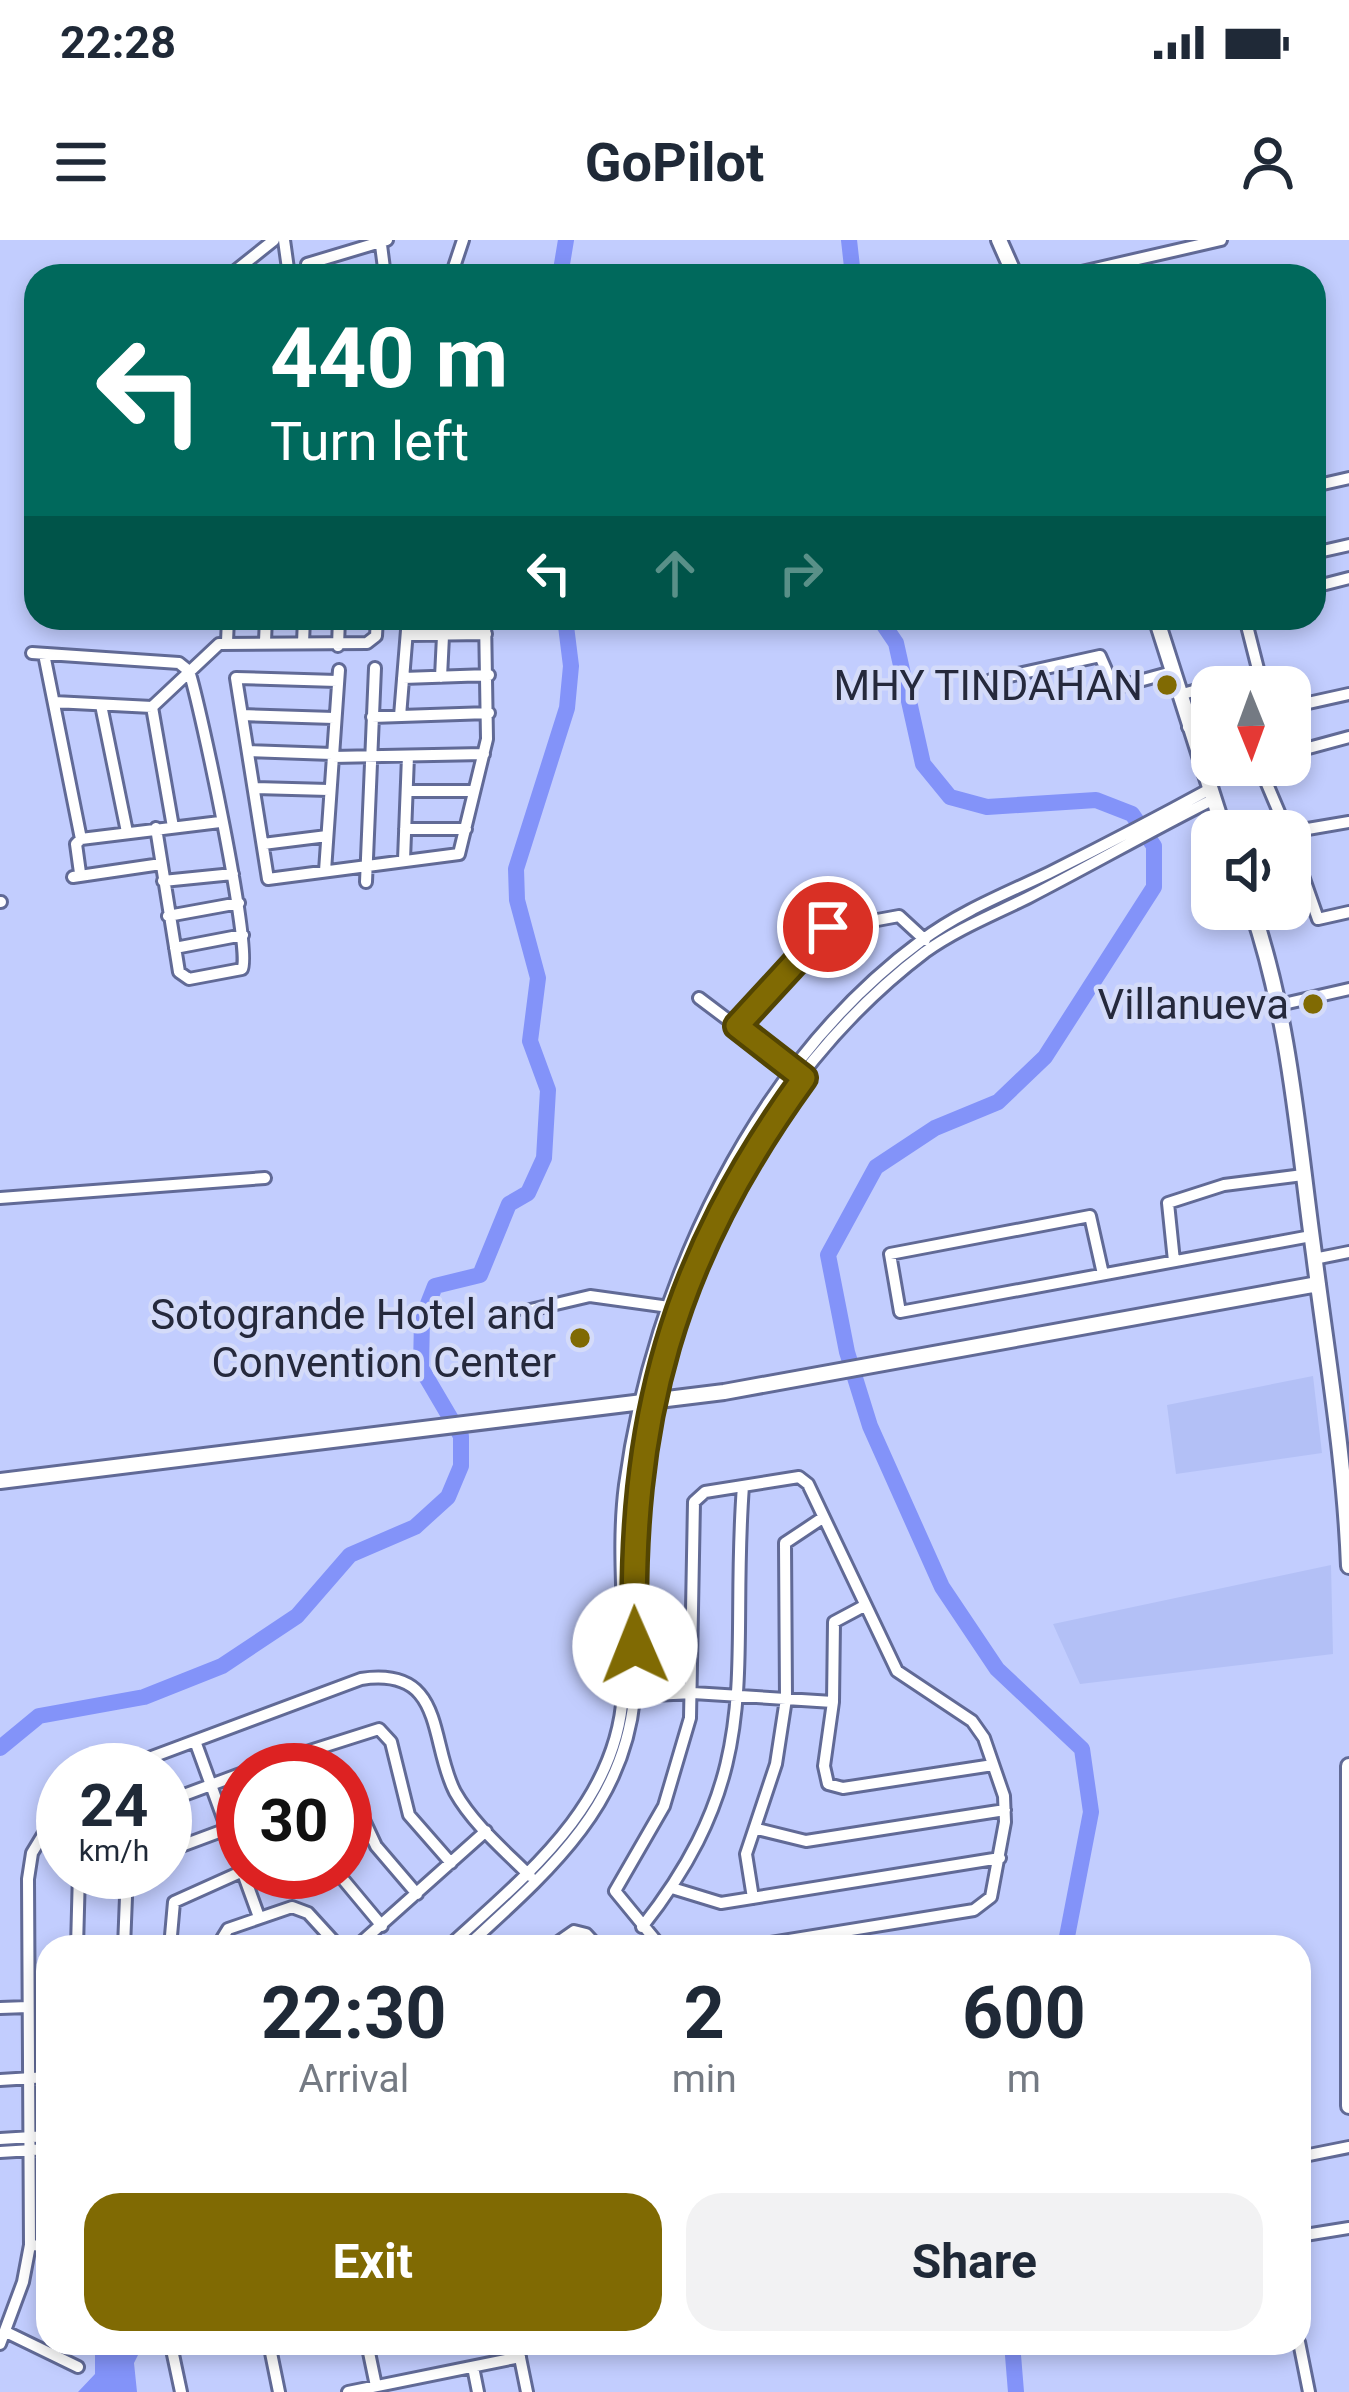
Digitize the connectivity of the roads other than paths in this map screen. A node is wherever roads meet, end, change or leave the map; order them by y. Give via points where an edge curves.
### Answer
1 (274, 240) edge
2 (1221, 240) edge
3 (384, 242) edge
4 (244, 264) edge
5 (327, 264) edge
6 (1116, 264) edge
7 (227, 630) edge
8 (265, 630) edge
9 (304, 630) edge
10 (339, 630) edge
11 (376, 630) edge
12 (407, 630) edge
13 (486, 630) edge
14 (1160, 630) edge
15 (1247, 630) edge
16 (407, 634) junction
17 (486, 634) junction
18 (443, 636) junction
19 (265, 641) junction
20 (226, 642) junction
21 (303, 644) junction
22 (338, 646) junction
23 (375, 668) dead end
24 (189, 670) junction
25 (1172, 672) junction
26 (489, 675) junction
27 (441, 677) junction
28 (403, 678) junction
29 (991, 680) dead end
30 (1349, 694) edge
31 (1179, 695) junction
32 (54, 702) junction
33 (1311, 702) edge
34 (101, 705) junction
35 (152, 707) junction
36 (489, 713) junction
37 (242, 715) junction
38 (400, 716) junction
39 (372, 717) junction
40 (334, 718) junction
41 (1191, 726) edge
42 (1188, 727) junction
43 (1349, 737) edge
44 (1311, 747) edge
45 (249, 751) junction
46 (484, 754) junction
47 (332, 755) junction
48 (408, 756) junction
49 (370, 758) junction
50 (255, 788) junction
51 (329, 790) junction
52 (407, 791) junction
53 (474, 791) junction
54 (1212, 794) junction
55 (1217, 810) edge
56 (220, 822) junction
57 (1349, 823) edge
58 (173, 826) junction
59 (1311, 827) edge
60 (156, 829) junction
61 (405, 829) junction
62 (466, 829) junction
63 (127, 832) junction
64 (327, 836) junction
65 (81, 838) junction
66 (262, 844) junction
67 (404, 860) junction
68 (161, 864) junction
69 (367, 867) junction
70 (326, 871) junction
71 (233, 874) junction
72 (163, 881) junction
73 (366, 882) dead end
74 (1311, 899) edge
75 (239, 903) junction
76 (1349, 913) edge
77 (168, 916) junction
78 (1258, 930) edge
79 (244, 935) junction
80 (927, 944) junction
81 (175, 948) junction
82 (1349, 989) edge
83 (699, 998) dead end
84 (1279, 1005) junction
85 (737, 1026) junction
86 (800, 1075) junction
87 (1303, 1175) junction
88 (265, 1178) dead end
89 (0, 1198) edge
90 (1312, 1236) junction
91 (1349, 1252) edge
92 (1314, 1259) junction
93 (1174, 1261) junction
94 (1102, 1274) junction
95 (1318, 1284) junction
96 (671, 1310) junction
97 (526, 1311) dead end
98 (645, 1403) junction
99 (0, 1480) edge
100 (743, 1486) junction
101 (820, 1519) junction
102 (1349, 1566) edge
103 (863, 1606) junction
104 (629, 1689) junction
105 (693, 1693) junction
106 (740, 1696) junction
107 (786, 1699) junction
108 (833, 1702) junction
109 (195, 1741) junction
110 (190, 1743) edge
111 (335, 1743) edge
112 (993, 1765) junction
113 (1349, 1766) edge
114 (216, 1782) edge
115 (210, 1784) junction
116 (192, 1791) edge
117 (216, 1800) edge
118 (1005, 1810) junction
119 (757, 1828) junction
120 (486, 1831) junction
121 (372, 1837) edge
122 (36, 1846) edge
123 (1000, 1858) junction
124 (451, 1863) junction
125 (532, 1878) junction
126 (216, 1884) edge
127 (672, 1888) junction
128 (417, 1894) junction
129 (753, 1898) junction
130 (78, 1899) edge
131 (126, 1899) edge
132 (253, 1899) edge
133 (360, 1899) edge
134 (260, 1917) junction
135 (382, 1926) junction
136 (642, 1927) junction
137 (77, 1935) edge
138 (124, 1935) edge
139 (171, 1935) edge
140 (225, 1935) edge
141 (327, 1935) edge
142 (371, 1935) edge
143 (463, 1935) edge
144 (477, 1935) edge
145 (650, 1935) edge
146 (820, 1935) edge
147 (28, 2007) junction
148 (0, 2008) edge
149 (36, 2079) edge
150 (0, 2080) edge
151 (28, 2080) junction
152 (1349, 2106) edge
153 (0, 2139) edge
154 (36, 2141) edge
155 (29, 2144) junction
156 (36, 2146) edge
157 (1349, 2147) edge
158 (0, 2152) edge
159 (1311, 2155) edge
160 (1349, 2228) edge
161 (1311, 2234) edge
162 (30, 2245) junction
163 (36, 2245) edge
164 (3, 2338) edge
165 (36, 2351) edge
166 (47, 2355) edge
167 (174, 2355) edge
168 (271, 2355) edge
169 (370, 2355) edge
170 (1302, 2355) edge
171 (520, 2357) joint
172 (473, 2366) junction
173 (78, 2367) dead end
174 (376, 2386) junction
175 (182, 2392) edge
176 (279, 2392) edge
177 (348, 2392) edge
178 (478, 2392) edge
179 (527, 2392) edge
180 (1309, 2392) edge

1 - 4 street
2 - 6 street
3 - 5 street
7 - 20 street
8 - 19 street
9 - 21 street
10 - 22 street
11 - 22 street via 368,644
12 - 16 street
13 - 17 street
14 - 25 main road
15 - 31 street via 1259,673
16 - 18 street
16 - 28 street
17 - 18 street
17 - 26 street
18 - 27 street
19 - 20 street
19 - 21 street
20 - 24 street
21 - 22 street
23 - 39 street
24 - 32 street via 38,653
24 - 35 street
24 - 56 street
25 - 29 street via 1114,688 1100,656
25 - 31 main road
26 - 27 street
26 - 36 street
27 - 28 street
28 - 38 street
30 - 33 street
31 - 42 main road
32 - 34 street
32 - 65 street
34 - 35 street
34 - 63 street
35 - 58 street
36 - 38 street
36 - 46 street
37 - 40 street
37 - 40 street via 236,678 338,675
37 - 45 street
38 - 39 street
39 - 49 street
40 - 47 street
41 - 42 street
42 - 54 main road
43 - 44 street
45 - 47 street
45 - 50 street
46 - 48 street
46 - 53 street
47 - 49 street
47 - 51 street
48 - 49 street
48 - 52 street
49 - 69 street
50 - 51 street
50 - 66 street
51 - 64 street
52 - 53 street
52 - 61 street
53 - 62 street
54 - 55 main road
54 - 80 street
56 - 58 street
56 - 71 street
57 - 59 street
58 - 60 street
60 - 63 street
60 - 68 street
61 - 62 street
61 - 67 street
62 - 67 street via 459,854
63 - 65 street
64 - 66 street
64 - 70 street
65 - 68 street via 76,875
66 - 70 street via 268,879
67 - 69 street
68 - 72 street
69 - 70 street
69 - 73 street
71 - 72 street
71 - 75 street
72 - 77 street
74 - 76 street via 1318,919
75 - 77 street
75 - 79 street
77 - 81 street
78 - 84 main road
79 - 81 street
79 - 81 street via 247,964 207,977 182,978
80 - 85 street via 899,916 828,927
80 - 86 street via 878,976
82 - 84 street
83 - 85 street
84 - 87 main road
85 - 86 street
86 - 96 street via 746,1138 707,1207
87 - 90 main road
87 - 93 street via 1224,1185 1168,1203
88 - 89 street
90 - 92 main road
90 - 93 street
91 - 92 street
92 - 95 main road
93 - 94 street
94 - 94 street via 900,1312 890,1254 1090,1216
95 - 98 main road
95 - 102 main road
96 - 97 street via 590,1297
96 - 98 street
98 - 99 main road
98 - 104 street via 622,1520
100 - 101 street via 803,1478
100 - 105 street via 705,1492 694,1502
100 - 106 street
101 - 103 street
101 - 107 street via 785,1543
103 - 108 street via 834,1622
103 - 112 street via 897,1671 972,1721
104 - 105 street
104 - 125 street via 588,1802
105 - 106 street
105 - 136 street via 674,1780 616,1886
106 - 107 street
106 - 127 street via 719,1797
107 - 108 street
107 - 119 street
108 - 112 street via 824,1773 835,1788
109 - 110 street
109 - 115 street
109 - 120 street via 361,1679 388,1678 429,1706 451,1782
111 - 124 street via 379,1729 392,1742 409,1815
112 - 118 street
113 - 152 main road
114 - 115 street
115 - 116 street
115 - 117 street
118 - 119 street via 806,1841
118 - 123 street
119 - 129 street via 746,1854
120 - 124 street
120 - 125 street
121 - 128 street
122 - 147 street
123 - 129 street
123 - 146 street via 991,1898 974,1910
124 - 128 street
125 - 143 street
125 - 144 street
126 - 139 street via 174,1902
127 - 129 street via 710,1903
127 - 136 street
128 - 135 street
130 - 137 street
131 - 138 street
132 - 134 street
133 - 135 street
134 - 140 street
134 - 141 street via 298,1907
135 - 142 street
136 - 145 street
147 - 148 street
147 - 151 street
149 - 151 street
150 - 151 street
151 - 155 street
153 - 155 street
154 - 155 street
155 - 156 street
155 - 158 street
155 - 162 street
157 - 159 street
160 - 161 street
162 - 163 street
162 - 164 street
164 - 165 street
166 - 173 street
167 - 175 street
168 - 176 street
169 - 174 street
170 - 180 street
171 - 172 street
171 - 179 street
172 - 174 street
172 - 178 street
174 - 177 street

